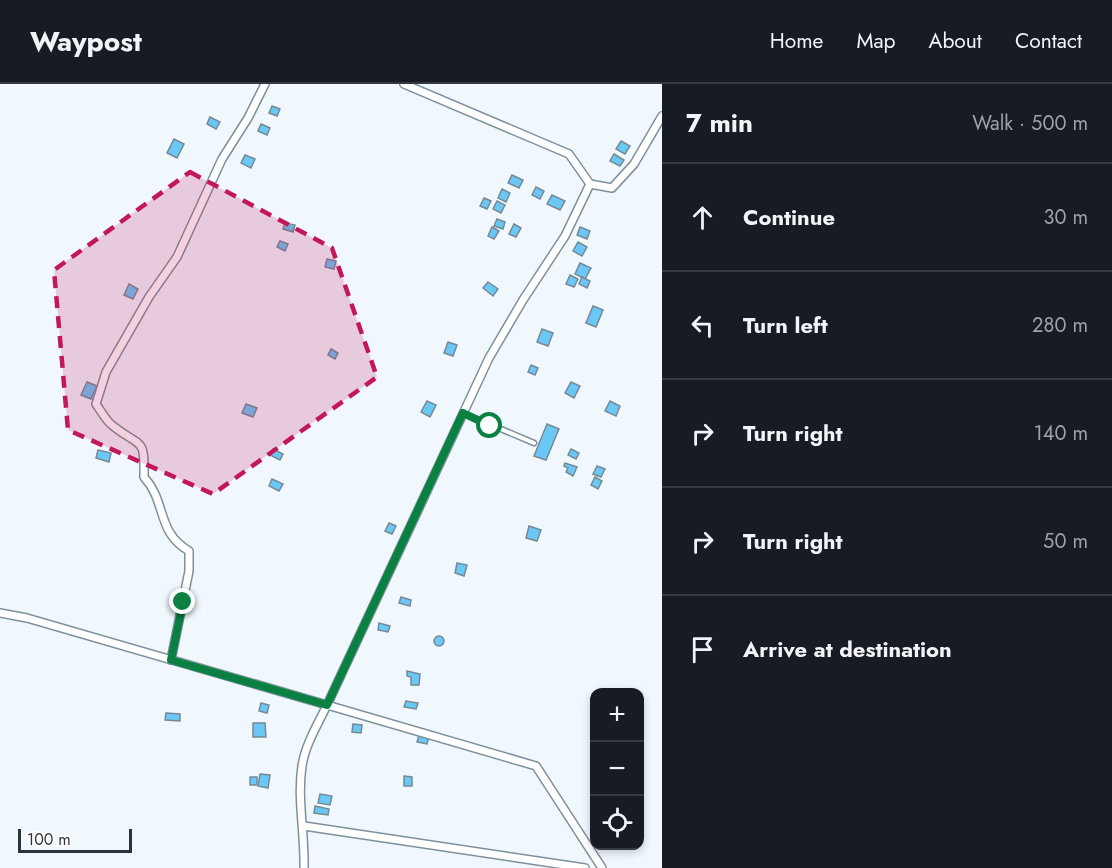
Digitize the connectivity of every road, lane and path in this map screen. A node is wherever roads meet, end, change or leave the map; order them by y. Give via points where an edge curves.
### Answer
1 (265, 84) edge
2 (404, 84) edge
3 (662, 116) edge
4 (590, 184) junction
5 (463, 413) junction
6 (534, 443) dead end
7 (0, 613) edge
8 (171, 660) junction
9 (327, 705) junction
10 (304, 826) junction
11 (304, 868) edge
12 (585, 868) edge
13 (602, 868) edge

1 - 8 street via 222,159 177,257 106,372 96,404 112,425 138,441 145,451 144,477 154,488 163,524 176,544 189,551 189,572
2 - 4 street via 569,154
3 - 4 street via 634,164 612,188
4 - 5 street via 565,236 489,358
5 - 6 lane
5 - 9 street
7 - 8 street
8 - 9 street
9 - 10 street via 302,764
9 - 13 street via 536,766
10 - 11 street
10 - 12 street

